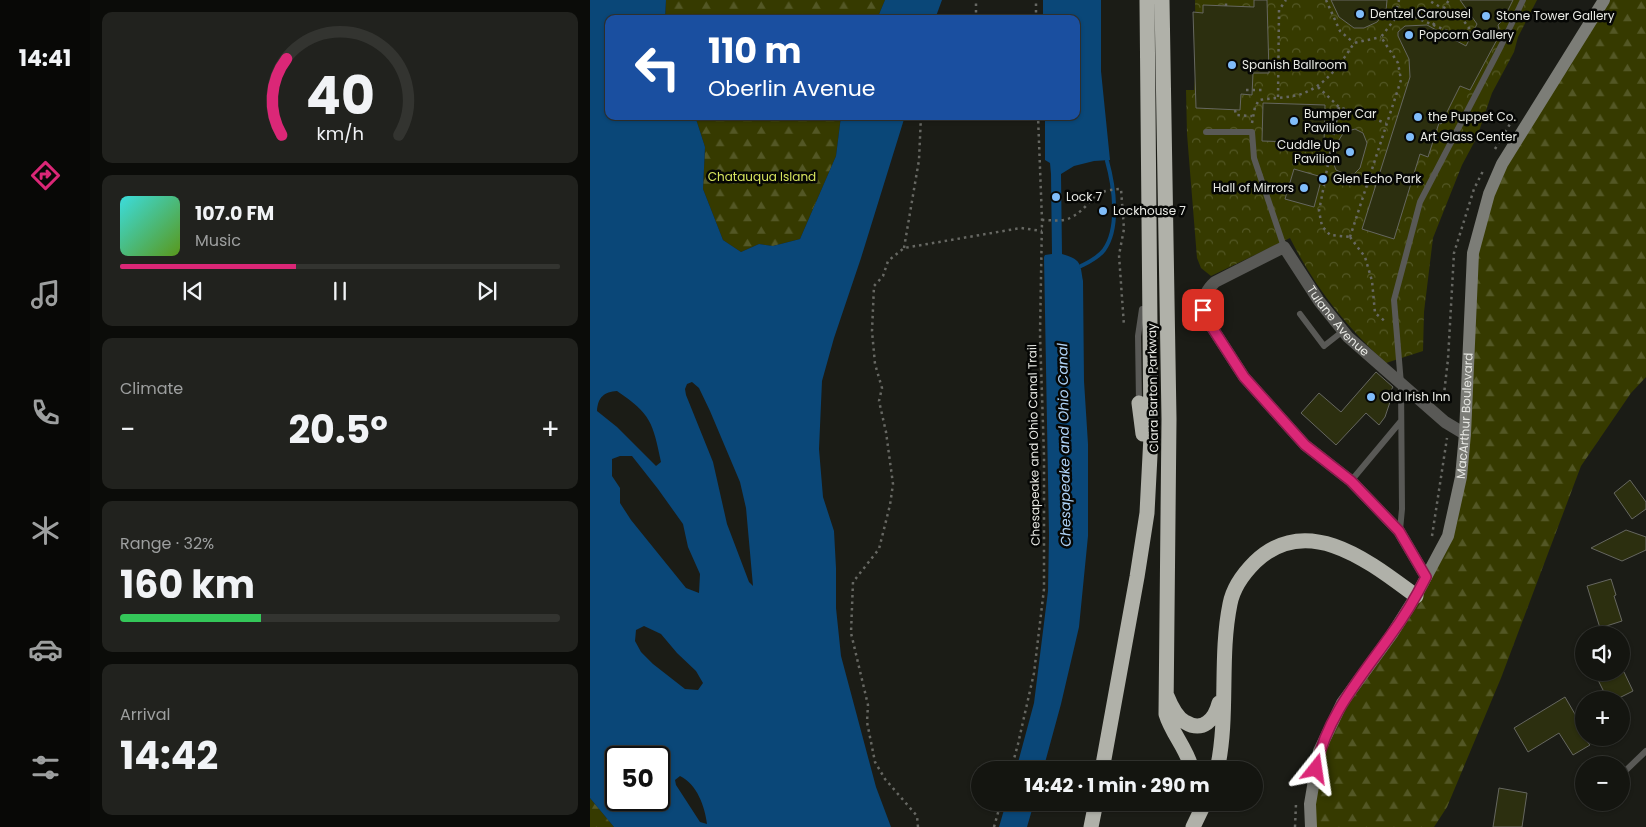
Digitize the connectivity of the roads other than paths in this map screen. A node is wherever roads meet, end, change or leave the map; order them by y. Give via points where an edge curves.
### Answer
1 (1147, 0) edge
2 (1162, 0) edge
3 (1523, 0) edge
4 (1604, 0) edge
5 (1206, 132) dead end
6 (1284, 246) junction
7 (1150, 269) junction
8 (1142, 309) joint
9 (1300, 314) dead end
10 (1343, 331) junction
11 (1401, 384) junction
12 (1139, 404) joint
13 (1401, 421) junction
14 (1465, 434) junction
15 (1351, 481) junction
16 (1147, 513) junction
17 (1399, 531) junction
18 (1426, 577) junction
19 (1416, 596) junction
20 (1223, 687) junction
21 (1166, 693) junction
22 (1646, 751) edge
23 (1104, 761) edge
24 (1189, 761) edge
25 (1218, 761) edge
26 (1630, 766) edge
27 (1094, 811) edge
28 (1195, 811) edge
29 (1200, 811) edge
30 (1091, 827) edge
31 (1192, 827) edge
32 (1311, 827) edge

1 - 7 highway, Clara Barton Parkway
2 - 21 highway, Clara Barton Parkway via 1169,419
3 - 11 lane via 1420,202 1394,300
4 - 14 main road, MacArthur Boulevard via 1502,164 1489,194 1473,253
5 - 6 lane via 1252,132 1254,158
6 - 10 street, Tulane Avenue via 1318,301
6 - 15 street via 1215,282 1207,289 1204,315 1244,377 1305,445
7 - 8 highway
7 - 16 highway, Clara Barton Parkway via 1151,436
8 - 12 lane via 1138,336
9 - 10 lane via 1324,346
10 - 11 street, Tulane Avenue
11 - 13 lane
11 - 14 street, Tulane Avenue via 1445,422
12 - 16 highway
13 - 15 lane
13 - 17 lane via 1402,509
14 - 18 main road, MacArthur Boulevard via 1461,477 1448,536
15 - 17 street
16 - 23 highway, Clara Barton Parkway
17 - 18 street
18 - 19 main road, MacArthur Boulevard
19 - 20 highway via 1358,556 1322,541 1287,543 1274,548 1250,567 1230,602
19 - 32 main road, MacArthur Boulevard via 1342,703 1319,751 1310,804
20 - 21 highway via 1216,714 1211,721 1199,726 1184,722
20 - 25 highway
21 - 24 highway, Clara Barton Parkway via 1169,725
22 - 26 lane
27 - 30 highway
28 - 31 highway
29 - 31 highway

